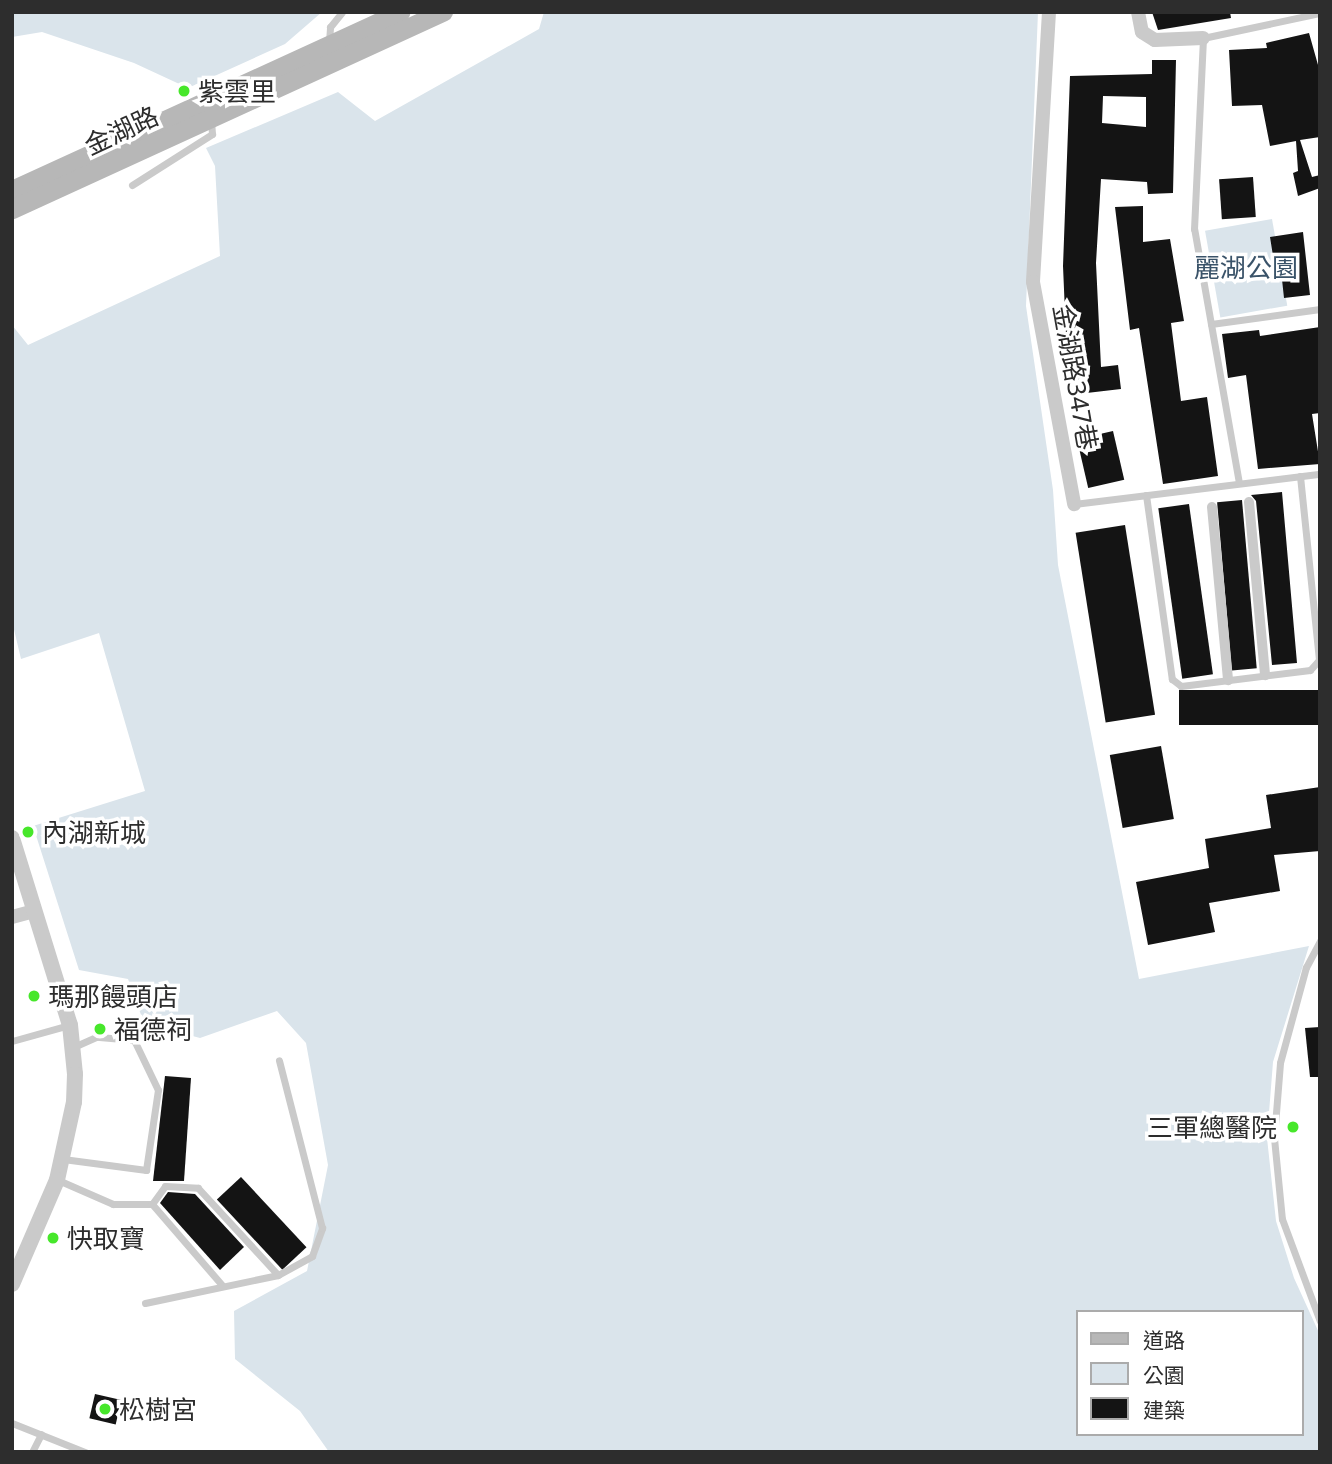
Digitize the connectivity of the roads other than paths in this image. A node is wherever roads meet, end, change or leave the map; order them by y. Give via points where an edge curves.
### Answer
1 (342, 12) edge
2 (400, 12) edge
3 (443, 12) edge
4 (1049, 12) edge
5 (1138, 12) edge
6 (1320, 12) edge
7 (1203, 38) junction
8 (332, 52) junction
9 (211, 117) junction
10 (132, 185) dead end
11 (12, 190) edge
12 (12, 209) edge
13 (1320, 309) edge
14 (1211, 324) junction
15 (1320, 474) edge
16 (1300, 476) junction
17 (1239, 483) junction
18 (1146, 495) junction
19 (1249, 502) dead end
20 (1074, 504) joint
21 (1212, 507) dead end
22 (1265, 675) junction
23 (1228, 680) junction
24 (12, 838) edge
25 (34, 911) junction
26 (12, 918) edge
27 (1320, 941) edge
28 (70, 1025) junction
29 (12, 1041) edge
30 (74, 1047) junction
31 (279, 1060) dead end
32 (63, 1159) junction
33 (57, 1180) junction
34 (152, 1204) junction
35 (16, 1267) edge
36 (278, 1275) junction
37 (12, 1284) edge
38 (222, 1285) junction
39 (145, 1303) dead end
40 (1320, 1321) edge
41 (12, 1423) edge
42 (41, 1434) junction
43 (32, 1452) edge
44 (85, 1452) edge

1 - 8 lane via 330,27
2 - 8 main road, 金湖路
3 - 8 main road, 金湖路
4 - 20 street, 金湖路347巷 via 1033,282
5 - 7 street via 1142,32 1155,40
6 - 7 lane
7 - 14 lane via 1194,229
8 - 9 main road, 金湖路
8 - 11 main road, 金湖路
9 - 10 lane via 212,134
9 - 12 main road, 金湖路
13 - 14 lane
14 - 17 lane
15 - 16 lane, 金湖路347巷
16 - 17 lane, 金湖路347巷
16 - 22 lane via 1319,660 1310,670
17 - 18 lane, 金湖路347巷
18 - 20 lane, 金湖路347巷
18 - 23 lane via 1172,680 1181,686
19 - 22 street
21 - 23 street
22 - 23 lane
24 - 25 street
25 - 26 street
25 - 28 street
27 - 40 lane via 1306,967 1280,1063 1274,1138 1282,1219
28 - 29 lane
28 - 30 street
30 - 32 street via 74,1102
30 - 32 lane via 96,1037 134,1040 158,1090 146,1170
31 - 36 lane via 322,1228 312,1256
32 - 33 street
33 - 34 lane via 113,1204
33 - 35 street
34 - 36 lane via 165,1186 198,1188
34 - 38 lane
35 - 37 street
36 - 38 lane
38 - 39 lane
41 - 42 lane
42 - 43 lane
42 - 44 lane

